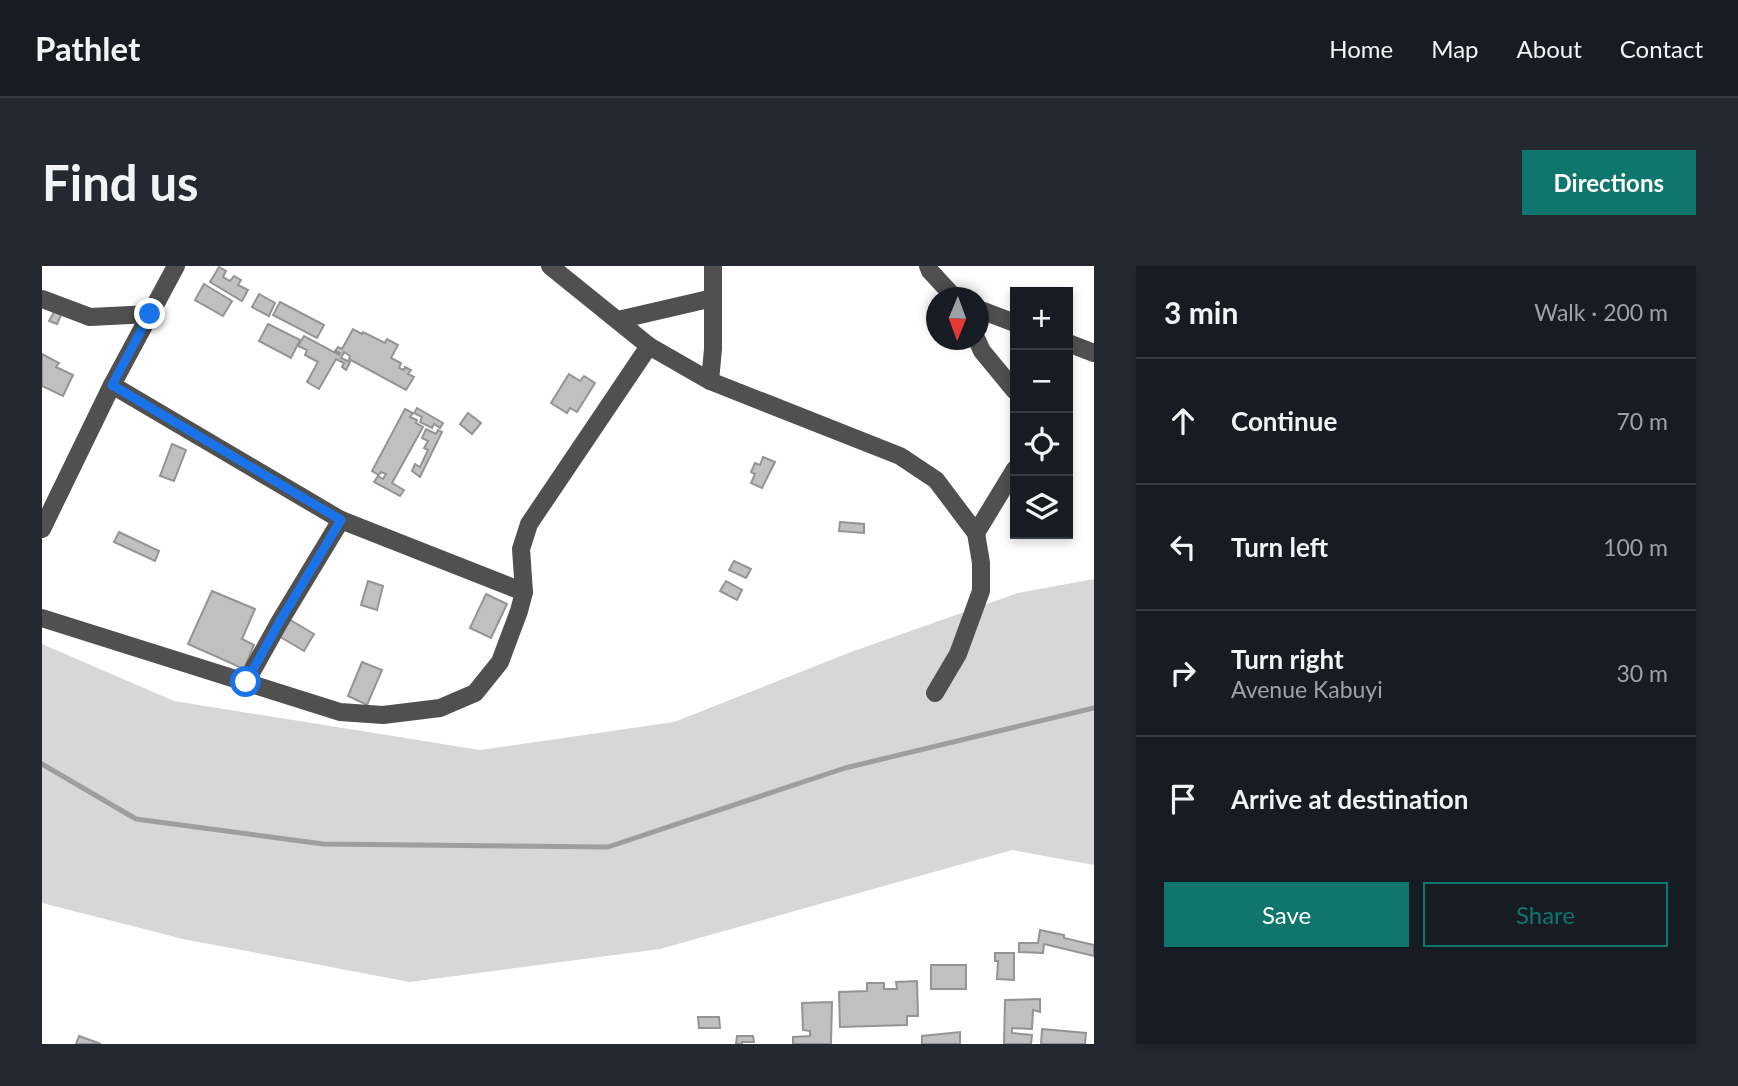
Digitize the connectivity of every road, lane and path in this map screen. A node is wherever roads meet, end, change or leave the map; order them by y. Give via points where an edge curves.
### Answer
1 (176, 266) edge
2 (551, 266) edge
3 (713, 266) edge
4 (928, 266) edge
5 (945, 287) edge
6 (42, 299) edge
7 (713, 299) junction
8 (989, 313) edge
9 (150, 314) junction
10 (618, 320) junction
11 (1010, 321) edge
12 (1073, 345) edge
13 (649, 346) junction
14 (982, 350) edge
15 (1094, 353) edge
16 (710, 381) junction
17 (112, 385) junction
18 (1010, 385) edge
19 (1011, 476) edge
20 (341, 520) junction
21 (42, 529) edge
22 (976, 533) junction
23 (524, 593) junction
24 (42, 618) edge
25 (246, 682) junction
26 (936, 693) dead end

1 - 9 street
2 - 10 street
3 - 7 street
4 - 5 street
6 - 9 street via 90,317
7 - 10 street
7 - 16 street
8 - 11 street
9 - 17 street
10 - 13 street
12 - 15 street
13 - 16 street
13 - 23 street via 529,524 521,549
14 - 18 street
16 - 22 street via 900,456 936,480
17 - 20 street
17 - 21 street
19 - 22 street
20 - 23 street
20 - 25 street
22 - 26 street via 981,591 958,654
23 - 25 street via 500,662 475,693 440,708 383,715 340,712
24 - 25 street

